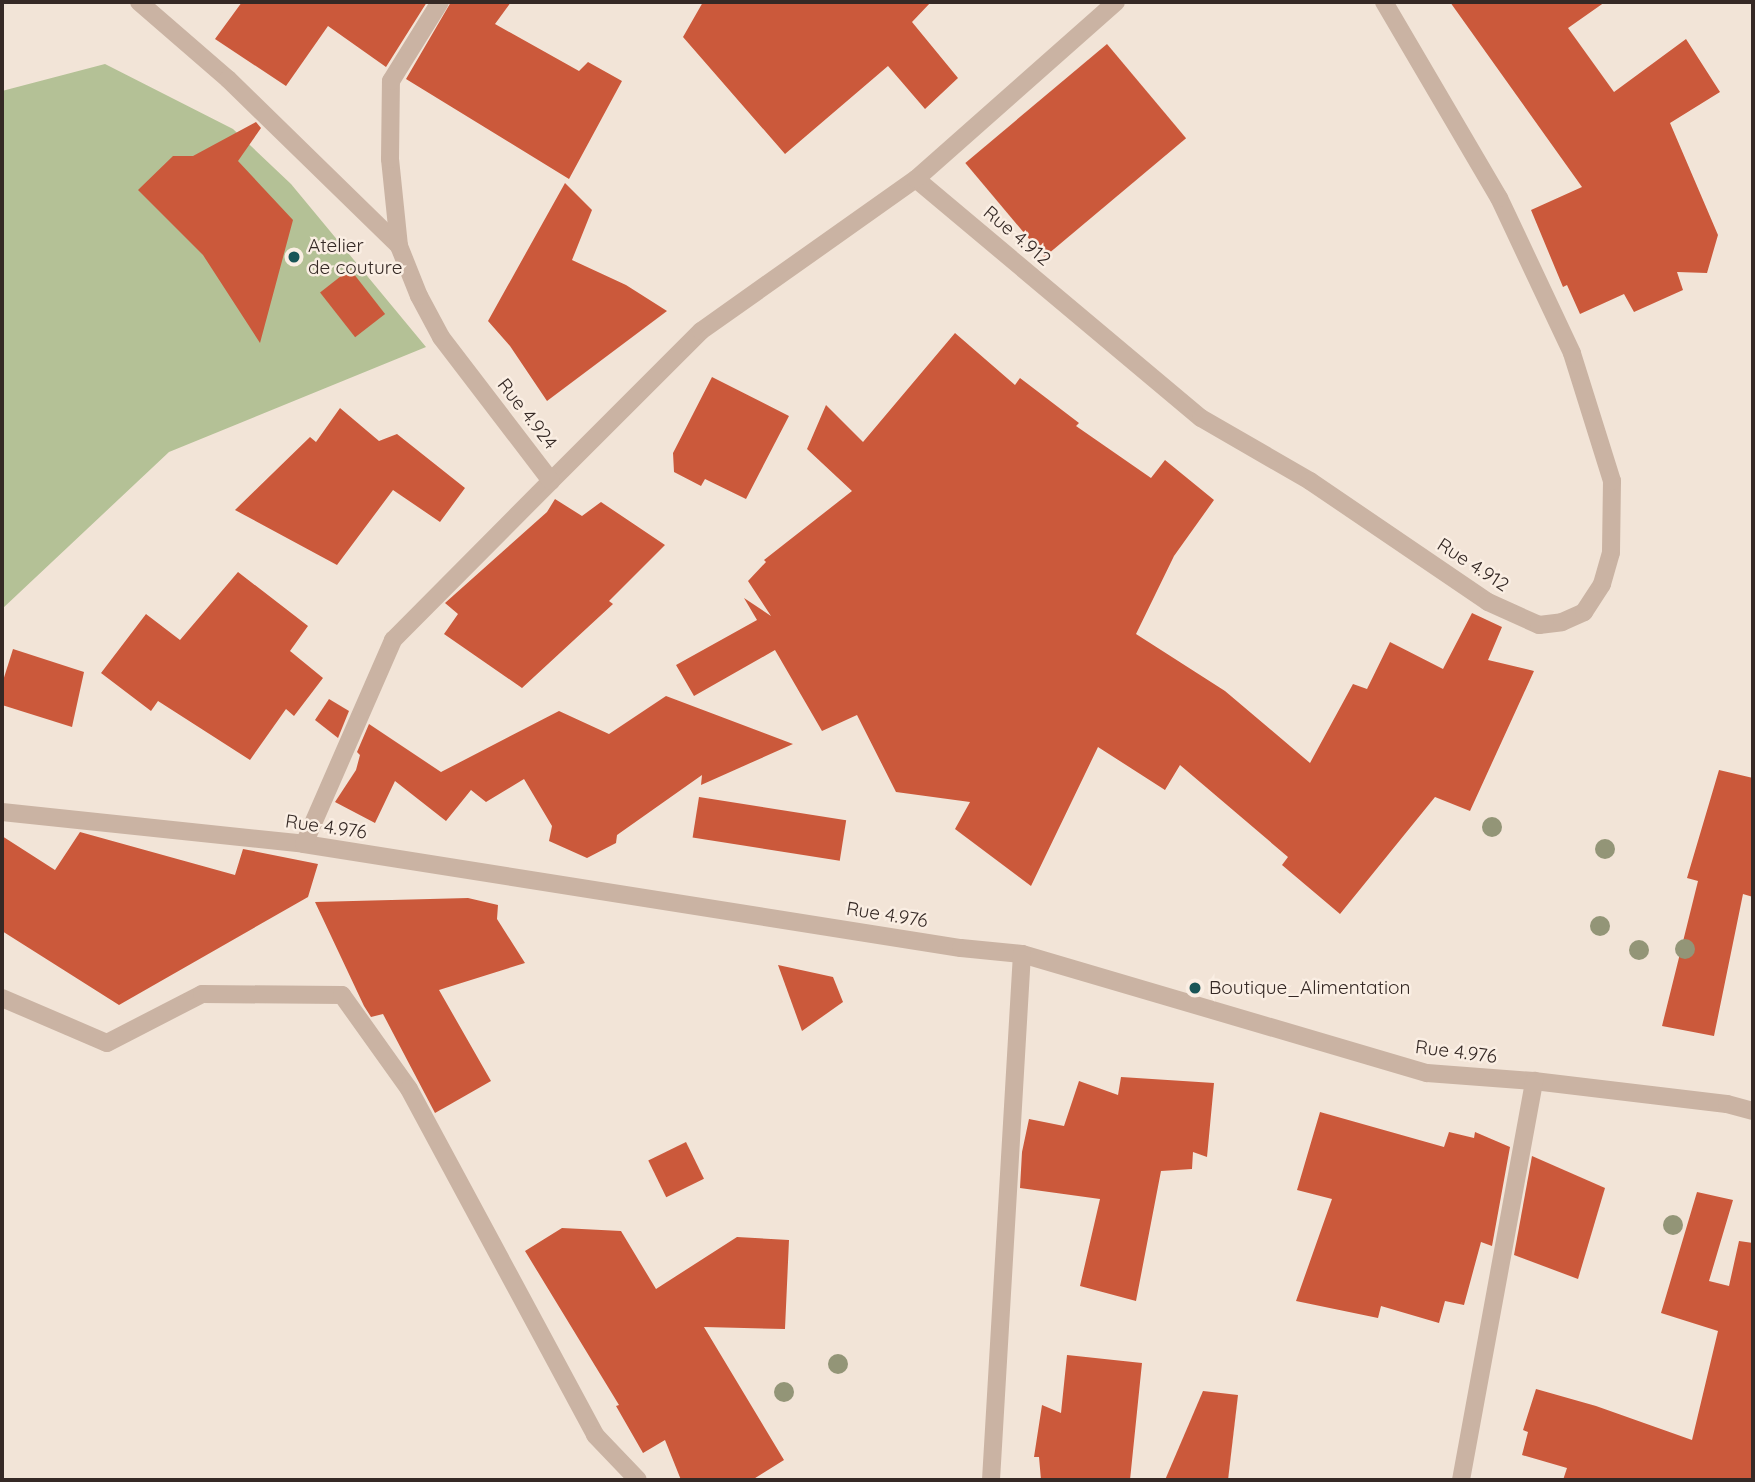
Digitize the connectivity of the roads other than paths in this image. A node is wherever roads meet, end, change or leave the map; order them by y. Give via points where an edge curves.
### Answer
1 (138, 2) edge
2 (440, 2) edge
3 (1116, 2) edge
4 (1384, 2) edge
5 (916, 179) junction
6 (399, 246) junction
7 (551, 481) junction
8 (2, 812) edge
9 (304, 844) junction
10 (1022, 954) junction
11 (2, 998) edge
12 (1534, 1081) junction
13 (1753, 1111) edge
14 (638, 1480) edge
15 (991, 1480) edge
16 (1461, 1480) edge

1 - 6 street via 228,79
2 - 6 street, Rue 4.924 via 391,81 390,159
3 - 5 street
4 - 5 street, Rue 4.912 via 1499,198 1572,353 1612,481 1611,552 1602,584 1584,612 1562,622 1539,625 1488,602 1310,481 1201,418
5 - 7 street via 701,331
6 - 7 street, Rue 4.924 via 441,337
7 - 9 street, Rue 4.924 via 393,640
8 - 9 street, Rue 4.976
9 - 10 street, Rue 4.976
10 - 12 street, Rue 4.976 via 1427,1073
10 - 15 street
11 - 14 street via 107,1043 201,994 342,995 408,1089 595,1435
12 - 13 street, Rue 4.976
12 - 16 street

